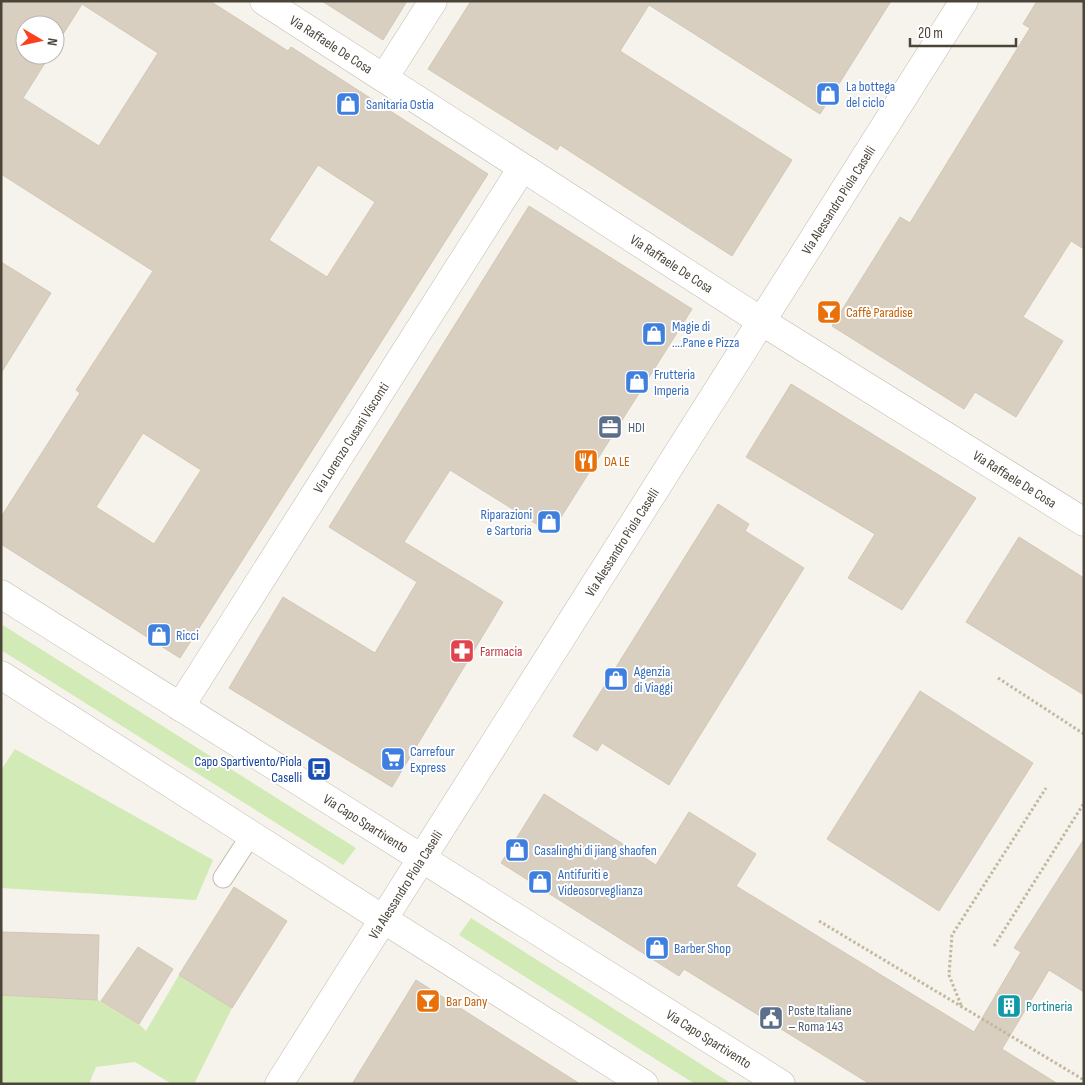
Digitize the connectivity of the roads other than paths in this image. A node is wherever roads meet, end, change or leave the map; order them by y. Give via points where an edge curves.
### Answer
1 (264, 1) edge
2 (433, 1) edge
3 (964, 1) edge
4 (384, 78) junction
5 (522, 168) junction
6 (761, 321) junction
7 (1084, 522) edge
8 (1, 594) edge
9 (1, 675) edge
10 (180, 707) junction
11 (251, 835) junction
12 (422, 859) junction
13 (223, 878) dead end
14 (383, 919) junction
15 (279, 1084) edge
16 (644, 1084) edge
17 (781, 1084) edge

1 - 4 street, Via Raffaele De Cosa
2 - 4 street
3 - 6 street, Via Alessandro Piola Caselli
4 - 5 street, Via Raffaele De Cosa
5 - 6 street, Via Raffaele De Cosa
5 - 10 street, Via Lorenzo Cusani Visconti
6 - 7 street, Via Raffaele De Cosa
6 - 12 street, Via Alessandro Piola Caselli
8 - 10 street, Via Capo Spartivento
9 - 11 street
10 - 12 street, Via Capo Spartivento
11 - 13 lane
11 - 14 street
12 - 14 street, Via Alessandro Piola Caselli
12 - 17 street, Via Capo Spartivento
14 - 15 street, Via Alessandro Piola Caselli
14 - 16 street

